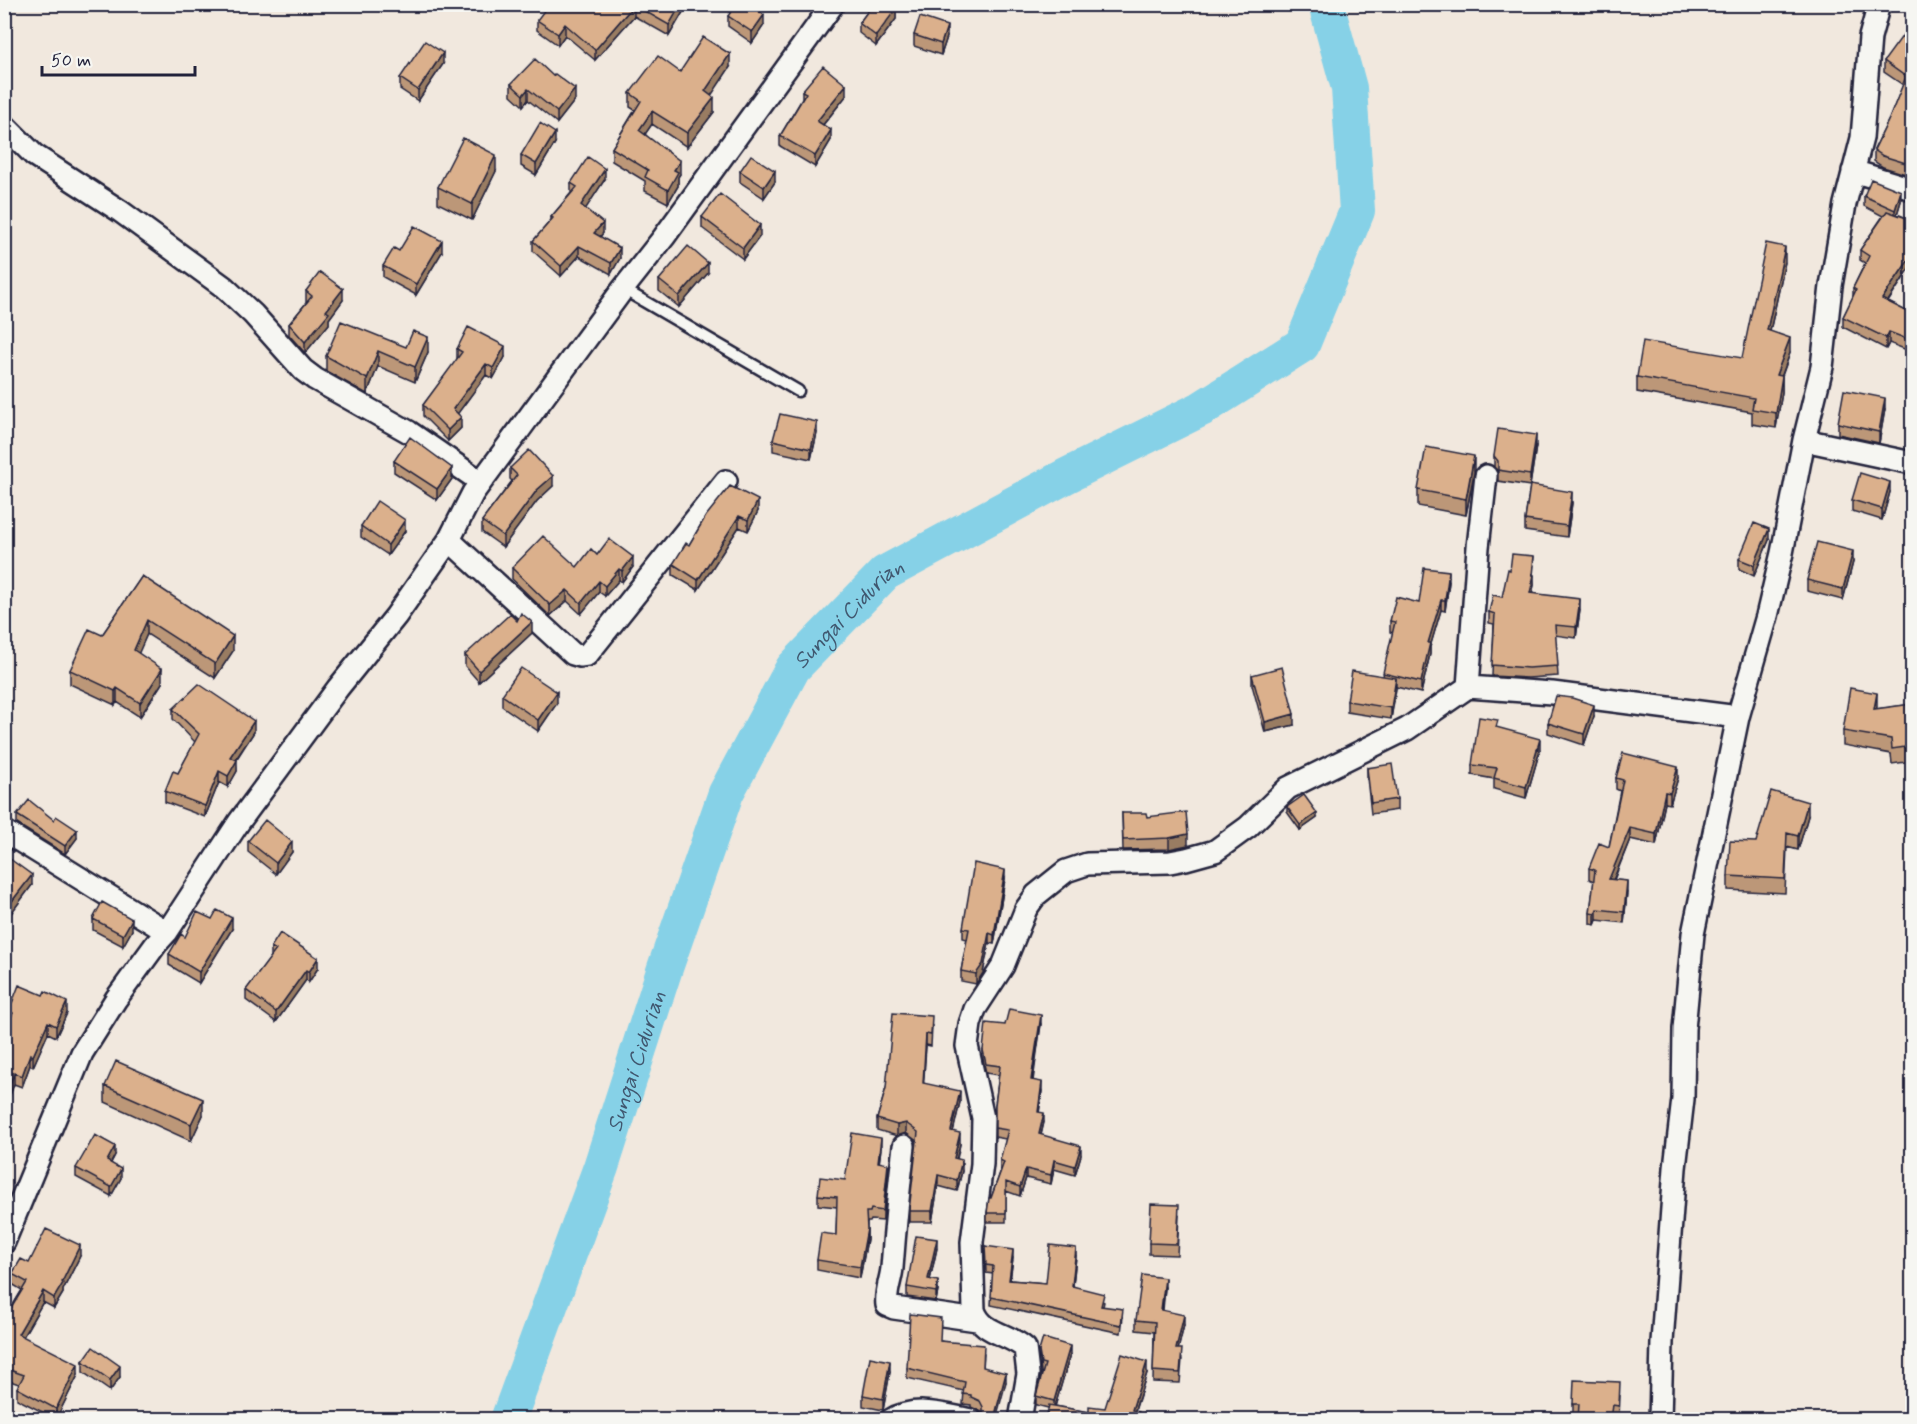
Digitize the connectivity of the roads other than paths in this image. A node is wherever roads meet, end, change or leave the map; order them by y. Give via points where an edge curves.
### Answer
1 (833, 4) edge
2 (1879, 4) edge
3 (4, 125) edge
4 (1853, 171) junction
5 (1912, 189) edge
6 (623, 289) junction
7 (798, 391) dead end
8 (1804, 440) junction
9 (1912, 463) edge
10 (1486, 476) dead end
11 (726, 481) dead end
12 (481, 482) junction
13 (448, 540) junction
14 (1468, 687) junction
15 (1738, 717) junction
16 (4, 831) edge
17 (167, 932) junction
18 (904, 1146) dead end
19 (4, 1242) edge
20 (977, 1320) junction
21 (891, 1419) edge
22 (971, 1419) edge
23 (1020, 1419) edge
24 (1660, 1419) edge

1 - 6 street
2 - 4 street via 1870,37 1862,138
3 - 12 street via 34,155 120,211 224,287 315,379 409,432
4 - 5 street
4 - 8 street via 1831,286 1822,368
6 - 7 lane
6 - 12 street
8 - 9 street
8 - 15 street via 1782,553
10 - 14 street
11 - 13 street via 587,654 580,656 573,654
12 - 13 street
13 - 17 street via 396,616 239,822
14 - 15 street via 1552,693
14 - 20 street via 1407,729 1288,788 1248,827 1215,851 1170,862 1087,864 1072,868 1029,903 1003,966 971,1017 967,1046 983,1118 982,1164 972,1242
15 - 24 street via 1694,934 1662,1342
16 - 17 street
17 - 19 street via 116,999 82,1053
18 - 20 street via 887,1305
20 - 23 street via 1025,1348 1028,1374
21 - 22 street via 914,1411

